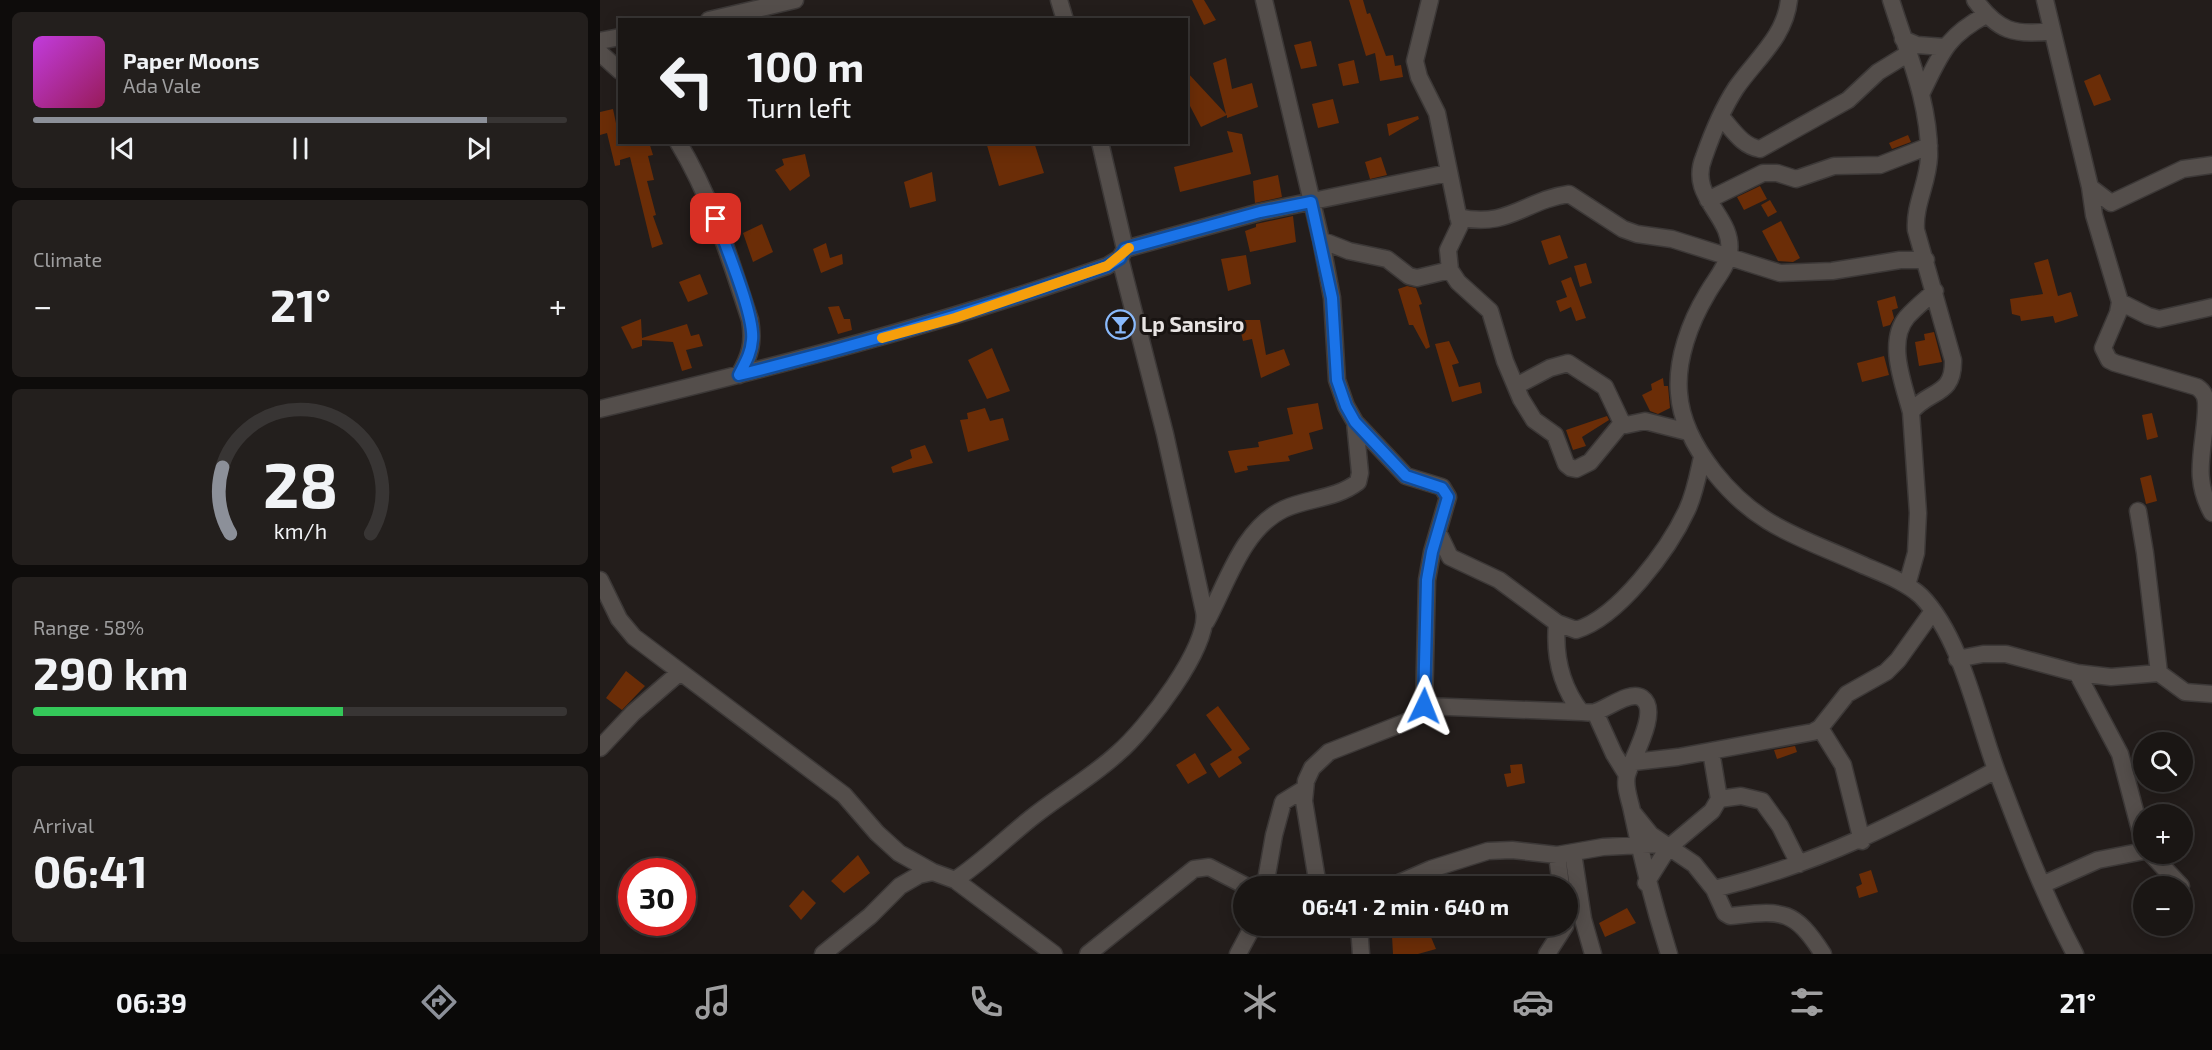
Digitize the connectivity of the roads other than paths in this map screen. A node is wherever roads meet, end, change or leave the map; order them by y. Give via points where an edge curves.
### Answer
1 (795, 0) edge
2 (1059, 0) edge
3 (1264, 0) edge
4 (1430, 0) edge
5 (1789, 0) edge
6 (1891, 0) edge
7 (1975, 0) edge
8 (2045, 0) edge
9 (1986, 15) junction
10 (718, 18) edge
11 (1064, 18) edge
12 (2052, 31) junction
13 (618, 37) edge
14 (600, 41) edge
15 (1906, 46) junction
16 (1944, 47) junction
17 (600, 53) edge
18 (618, 70) edge
19 (1921, 94) junction
20 (1721, 117) junction
21 (679, 144) edge
22 (1101, 144) edge
23 (1929, 146) junction
24 (2212, 165) edge
25 (1448, 173) junction
26 (2090, 187) junction
27 (1708, 200) junction
28 (1311, 202) junction
29 (2111, 203) junction
30 (2094, 215) junction
31 (1458, 217) junction
32 (1916, 230) junction
33 (1321, 240) junction
34 (1122, 254) junction
35 (1729, 257) junction
36 (1900, 260) junction
37 (1926, 260) junction
38 (1450, 270) junction
39 (1935, 291) junction
40 (2120, 302) junction
41 (2212, 307) edge
42 (739, 375) junction
43 (1516, 386) junction
44 (2209, 407) edge
45 (600, 409) edge
46 (1911, 412) junction
47 (1355, 422) junction
48 (1622, 423) junction
49 (1688, 432) junction
50 (2206, 455) edge
51 (1702, 457) junction
52 (2138, 511) dead end
53 (2212, 513) edge
54 (1438, 532) junction
55 (1907, 585) junction
56 (602, 589) edge
57 (1933, 611) junction
58 (1206, 622) junction
59 (1557, 623) junction
60 (1957, 659) junction
61 (679, 673) junction
62 (2159, 673) junction
63 (2077, 674) junction
64 (2212, 694) edge
65 (1424, 706) junction
66 (1588, 712) junction
67 (1820, 728) junction
68 (600, 748) edge
69 (1712, 751) junction
70 (1630, 768) junction
71 (1996, 770) junction
72 (1304, 789) junction
73 (1719, 799) junction
74 (2133, 804) edge
75 (1632, 810) junction
76 (1862, 841) junction
77 (1637, 845) junction
78 (1665, 846) junction
79 (2133, 852) edge
80 (899, 853) junction
81 (1565, 854) junction
82 (1799, 864) junction
83 (2160, 864) edge
84 (933, 872) junction
85 (1267, 876) edge
86 (1317, 876) edge
87 (1415, 876) edge
88 (1563, 876) edge
89 (2171, 876) edge
90 (1233, 879) edge
91 (955, 880) junction
92 (1646, 882) junction
93 (2044, 884) junction
94 (900, 886) junction
95 (1714, 889) junction
96 (1248, 936) edge
97 (1360, 936) edge
98 (1559, 936) edge
99 (823, 954) edge
100 (1054, 954) edge
101 (1088, 954) edge
102 (1238, 954) edge
103 (1361, 954) edge
104 (1547, 954) edge
105 (1593, 954) edge
106 (1669, 954) edge
107 (1823, 954) edge
108 (2075, 954) edge

1 - 10 street
2 - 11 street
3 - 28 street
4 - 25 street via 1415,61 1437,113
5 - 20 street via 1779,35 1735,90
6 - 15 street
7 - 9 street
8 - 12 street
9 - 12 street via 1997,25 2015,32
9 - 16 street via 1958,32
12 - 26 street
13 - 14 street
15 - 16 street
15 - 19 street
15 - 20 street via 1848,100 1760,148 1741,140
16 - 19 street
17 - 18 street
19 - 23 street
20 - 27 street via 1699,172
21 - 42 street via 699,177 750,320 750,354
22 - 34 street via 1124,235
23 - 27 street via 1880,165 1834,166 1797,179 1763,173
23 - 32 street
24 - 29 street via 2183,169
25 - 28 street
25 - 31 street
26 - 29 street
26 - 30 street
27 - 35 street via 1730,241
28 - 33 street
28 - 34 street via 1260,212
29 - 30 street
30 - 40 street
31 - 35 street via 1499,219 1569,194 1623,229
31 - 38 street via 1458,232 1448,250
32 - 36 street
32 - 37 street
33 - 38 street via 1387,259 1417,278
33 - 47 street via 1332,298 1337,380
34 - 42 street via 1107,266 955,318
34 - 58 street
35 - 36 street via 1780,273
35 - 49 street via 1694,318 1680,365 1679,394
36 - 37 street
37 - 39 street
38 - 43 street via 1490,311
39 - 46 street via 1906,318 1898,336
39 - 46 street via 1953,374 1948,386
40 - 41 street via 2159,319
40 - 44 street via 2103,348 2109,360 2196,387
42 - 45 street
43 - 48 street via 1568,363 1605,387
43 - 48 street via 1534,420 1555,435 1571,468 1590,462
44 - 50 street
46 - 55 street via 1918,513 1916,553
47 - 54 street via 1406,476 1445,491 1448,497
47 - 58 street via 1358,482 1340,492 1283,510 1268,520 1244,548
48 - 49 street via 1645,422
49 - 51 street
50 - 53 street via 2205,500
51 - 55 street via 1761,519
51 - 59 street via 1687,511 1630,594 1582,628
52 - 62 street
54 - 59 street via 1450,557 1499,580
54 - 65 street via 1427,580
55 - 57 street
56 - 61 street via 626,629
57 - 60 street
57 - 67 street via 1898,660 1886,672 1847,694
58 - 91 street via 1200,642 1178,679 1132,741
59 - 66 street via 1556,651 1565,687
60 - 63 street via 2006,654
60 - 71 street
61 - 68 street
61 - 80 street via 844,795
62 - 63 street via 2111,677
62 - 64 street via 2185,692
63 - 74 street via 2120,754
65 - 66 street
65 - 72 street via 1411,720 1329,752 1312,768
66 - 70 street via 1614,754
66 - 70 street via 1634,695 1646,703 1642,740
67 - 69 street via 1803,736
67 - 76 street via 1843,765
69 - 70 street
69 - 73 street
70 - 75 street via 1627,791
71 - 76 street
71 - 93 street
72 - 85 street via 1283,802
72 - 86 street
73 - 78 street via 1712,811
73 - 82 street via 1741,796 1762,801
75 - 77 street
75 - 78 street via 1651,836
76 - 82 street
77 - 78 street
77 - 81 street
77 - 92 street
78 - 92 street
78 - 95 street via 1694,864
79 - 93 street via 2098,860
80 - 84 street
80 - 94 street
81 - 87 street via 1488,851
81 - 88 street
81 - 105 street
82 - 95 street
83 - 89 street
84 - 91 street
84 - 94 street
90 - 101 street via 1209,867 1194,869
91 - 100 street
92 - 106 street
93 - 108 street
94 - 99 street
95 - 107 street via 1730,916 1769,911 1793,918
96 - 102 street
97 - 103 street
98 - 104 street

